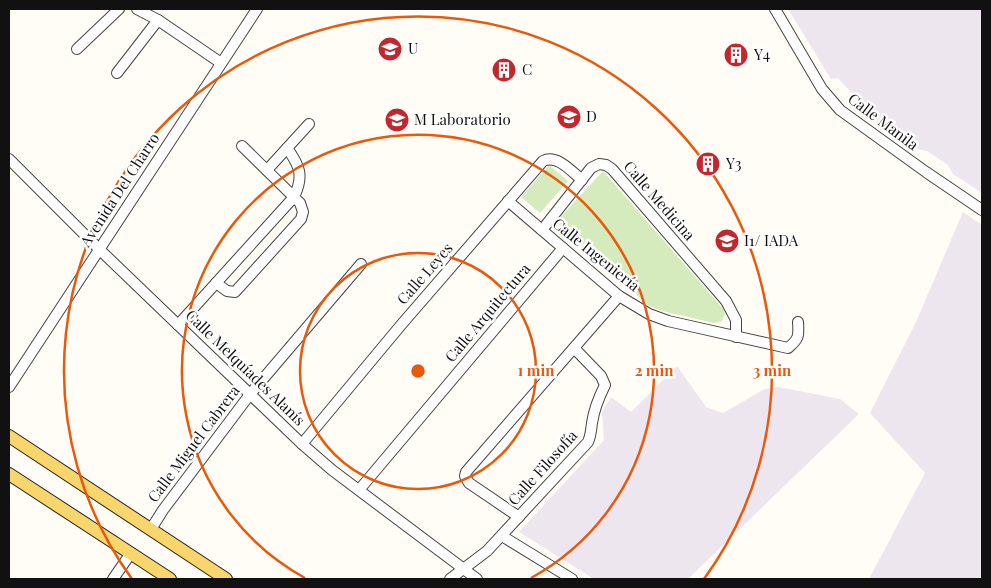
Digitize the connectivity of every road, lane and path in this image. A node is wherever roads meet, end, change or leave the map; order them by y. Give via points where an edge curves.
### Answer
1 (119, 9) edge
2 (137, 9) edge
3 (257, 9) edge
4 (775, 9) edge
5 (158, 20) junction
6 (77, 49) dead end
7 (221, 63) junction
8 (116, 73) dead end
9 (309, 124) dead end
10 (242, 146) dead end
11 (287, 148) junction
12 (9, 159) edge
13 (267, 170) junction
14 (582, 180) junction
15 (294, 197) junction
16 (508, 201) junction
17 (982, 210) edge
18 (542, 230) junction
19 (563, 248) junction
20 (99, 249) junction
21 (361, 264) dead end
22 (216, 283) junction
23 (619, 296) junction
24 (798, 322) dead end
25 (178, 325) junction
26 (736, 337) junction
27 (574, 348) junction
28 (9, 387) edge
29 (251, 393) junction
30 (9, 436) edge
31 (302, 444) junction
32 (9, 474) edge
33 (359, 490) junction
34 (519, 517) junction
35 (151, 529) junction
36 (502, 536) junction
37 (130, 554) junction
38 (464, 570) junction
39 (113, 579) edge
40 (170, 579) edge
41 (226, 579) edge
42 (450, 579) edge
43 (477, 579) edge
44 (572, 579) edge

1 - 6 street
2 - 5 street
3 - 7 street, Avenida Del Charro
4 - 17 street, Calle Manila via 822,89 840,110
5 - 7 street
5 - 8 street
7 - 20 street, Avenida Del Charro
9 - 11 street
10 - 13 street
11 - 13 street
11 - 15 street via 300,169
12 - 20 street, Calle Melquíades Alanís
13 - 15 street
14 - 16 street, Calle Leyes via 558,161 548,159
14 - 18 street, Calle Medicina
14 - 26 street, Calle Medicina via 595,165 603,164 612,169 726,301 736,320
15 - 22 street
15 - 22 street via 302,208 301,220 235,292 229,292
16 - 18 street, Calle Ingeniería
16 - 31 street, Calle Leyes
18 - 19 street, Calle Ingeniería
19 - 23 street, Calle Ingeniería
19 - 33 street, Calle Arquitectura
20 - 25 street, Calle Melquíades Alanís
20 - 28 street, Avenida Del Charro
21 - 29 street, Calle Miguel Cabrera
22 - 25 street
23 - 26 street, Calle Ingeniería via 658,318
23 - 27 street
24 - 26 street, Calle Ingeniería via 799,334 788,348
25 - 29 street, Calle Melquíades Alanís
27 - 34 street, Calle Filosofía via 601,376 605,385 594,411 592,435
27 - 34 street via 466,472 469,483
29 - 31 street, Calle Melquíades Alanís
29 - 35 street, Calle Miguel Cabrera
30 - 35 main road
31 - 33 street, Calle Melquíades Alanís
32 - 37 main road
33 - 38 street, Calle Melquíades Alanís
34 - 36 street, Calle Filosofía
35 - 41 main road
36 - 38 street, Calle Filosofía
36 - 44 street
37 - 39 street
37 - 40 main road
38 - 42 street, Calle Filosofía
38 - 43 street, Calle Melquíades Alanís

